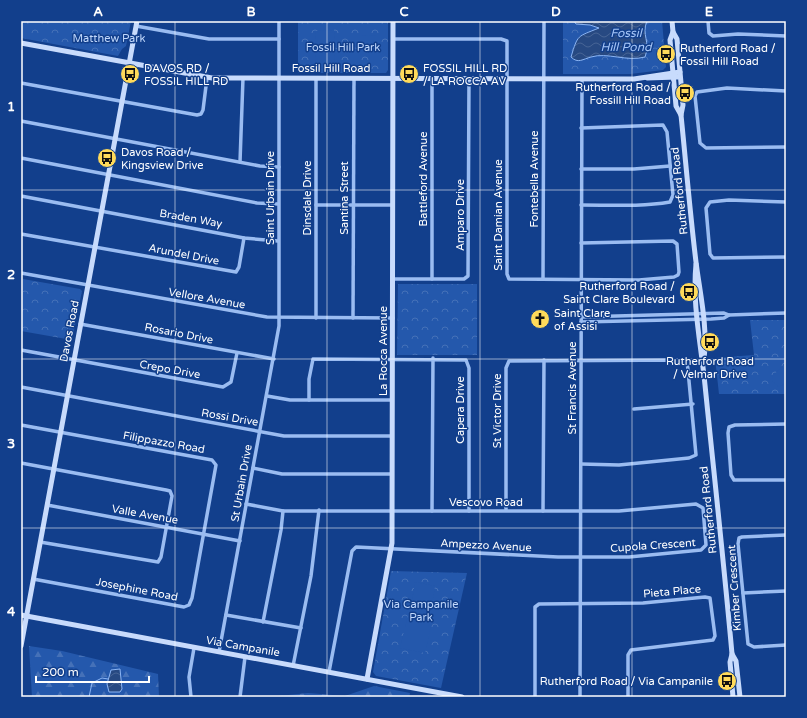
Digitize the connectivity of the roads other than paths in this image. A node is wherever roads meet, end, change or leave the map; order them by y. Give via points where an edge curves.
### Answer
1 (279, 21) edge
2 (393, 21) edge
3 (544, 21) edge
4 (672, 21) edge
5 (708, 21) edge
6 (136, 23) edge
7 (673, 32) junction
8 (786, 36) edge
9 (279, 39) junction
10 (393, 39) junction
11 (21, 43) edge
12 (129, 63) junction
13 (680, 74) junction
14 (673, 75) junction
15 (207, 78) junction
16 (243, 78) junction
17 (279, 78) junction
18 (316, 78) junction
19 (354, 78) junction
20 (393, 78) junction
21 (432, 78) junction
22 (469, 78) junction
23 (507, 78) junction
24 (544, 79) junction
25 (582, 79) junction
26 (21, 83) edge
27 (786, 91) edge
28 (122, 102) junction
29 (681, 115) junction
30 (21, 121) edge
31 (581, 128) junction
32 (115, 138) junction
33 (786, 147) edge
34 (21, 158) edge
35 (240, 162) junction
36 (278, 166) junction
37 (670, 166) junction
38 (581, 169) junction
39 (108, 175) junction
40 (21, 196) edge
41 (786, 202) edge
42 (278, 204) junction
43 (316, 205) junction
44 (353, 205) junction
45 (393, 205) junction
46 (581, 205) junction
47 (101, 211) junction
48 (21, 234) edge
49 (244, 238) junction
50 (278, 241) junction
51 (581, 243) junction
52 (95, 247) junction
53 (786, 257) edge
54 (696, 264) junction
55 (21, 273) edge
56 (393, 279) junction
57 (432, 279) junction
58 (543, 279) junction
59 (581, 279) junction
60 (88, 285) junction
61 (786, 313) edge
62 (581, 317) junction
63 (697, 317) junction
64 (703, 317) junction
65 (279, 318) junction
66 (316, 318) junction
67 (353, 318) junction
68 (393, 318) junction
69 (581, 322) junction
70 (80, 324) junction
71 (21, 350) edge
72 (237, 353) junction
73 (392, 358) junction
74 (432, 358) junction
75 (274, 359) junction
76 (74, 360) junction
77 (544, 360) junction
78 (581, 360) junction
79 (703, 364) junction
80 (21, 387) edge
81 (67, 396) junction
82 (267, 396) junction
83 (309, 400) junction
84 (392, 400) junction
85 (693, 404) junction
86 (634, 408) dead end
87 (786, 424) edge
88 (21, 425) edge
89 (60, 432) junction
90 (260, 432) junction
91 (392, 436) junction
92 (21, 463) edge
93 (581, 464) junction
94 (253, 468) junction
95 (54, 469) junction
96 (392, 474) junction
97 (786, 480) edge
98 (246, 504) junction
99 (47, 505) junction
100 (283, 510) junction
101 (319, 510) junction
102 (392, 510) junction
103 (506, 510) junction
104 (432, 511) junction
105 (469, 511) junction
106 (543, 511) junction
107 (580, 511) junction
108 (167, 527) junction
109 (204, 534) junction
110 (786, 535) edge
111 (240, 541) junction
112 (40, 542) junction
113 (391, 550) junction
114 (581, 557) junction
115 (33, 579) junction
116 (786, 591) edge
117 (743, 593) junction
118 (580, 603) junction
119 (226, 615) junction
120 (24, 616) edge
121 (263, 622) junction
122 (301, 628) junction
123 (786, 645) edge
124 (21, 646) edge
125 (194, 648) junction
126 (219, 652) junction
127 (732, 654) junction
128 (245, 657) junction
129 (294, 666) junction
130 (329, 672) junction
131 (367, 680) junction
132 (451, 696) edge
133 (191, 697) edge
134 (240, 697) edge
135 (462, 697) edge
136 (535, 697) edge
137 (580, 697) edge
138 (628, 697) edge
139 (733, 697) edge
140 (740, 697) edge

1 - 9 street, Saint Urbain Drive
2 - 10 street, La Rocca Avenue
3 - 24 street, Fontebella Avenue
4 - 7 street, Rutherford Road
5 - 8 street via 709,33 713,36
6 - 9 street via 209,39
6 - 12 street, Davos Road
7 - 13 street, Rutherford Road via 677,39
7 - 14 street, Rutherford Road via 670,40
9 - 17 street, Saint Urbain Drive
10 - 20 street, La Rocca Avenue
10 - 23 street, Saint Damian Avenue via 505,40
11 - 12 street, Fossil Hill Road
12 - 15 street, Fossil Hill Road
12 - 28 street, Davos Road
13 - 14 street, Fossil Hill Road
13 - 29 street, Rutherford Road via 683,105
14 - 25 street, Fossil Hill Road
14 - 29 street, Rutherford Road via 676,106
15 - 16 street, Fossil Hill Road
15 - 28 street via 203,112 197,115
16 - 17 street, Fossil Hill Road
16 - 35 street
17 - 18 street, Fossil Hill Road
17 - 36 street, Saint Urbain Drive
18 - 19 street, Fossil Hill Road
18 - 43 street, Dinsdale Drive
19 - 20 street, Fossil Hill Road
19 - 44 street, Santina Street
20 - 21 street, Fossil Hill Road
20 - 45 street, La Rocca Avenue
21 - 22 street, Fossil Hill Road
21 - 57 street, Battleford Avenue
22 - 23 street, Fossil Hill Road
22 - 57 street, Amparo Drive via 468,276 464,279
23 - 24 street, Fossil Hill Road
23 - 58 street, Saint Damian Avenue via 507,274 509,279 514,280
24 - 25 street, Fossil Hill Road
24 - 58 street, Fontebella Avenue
25 - 31 street, St Francis Avenue
26 - 28 street
27 - 33 street via 716,88 697,92 695,96 702,146
28 - 32 street, Davos Road
29 - 54 street, Rutherford Road
30 - 32 street
31 - 37 street via 663,125 667,132
31 - 38 street, St Francis Avenue
32 - 35 street
32 - 39 street, Davos Road
34 - 39 street
35 - 36 street
36 - 42 street, Saint Urbain Drive
37 - 38 street
37 - 46 street via 673,195 670,202 641,205
38 - 46 street, St Francis Avenue
39 - 42 street via 257,203
39 - 47 street, Davos Road
40 - 47 street, Braden Way
41 - 53 street via 714,201 706,208 710,254 713,258
42 - 50 street, Saint Urbain Drive
43 - 44 street
43 - 66 street, Dinsdale Drive
44 - 45 street
44 - 67 street, Santina Street
45 - 56 street, La Rocca Avenue
46 - 51 street, St Francis Avenue
47 - 49 street, Braden Way
47 - 52 street, Davos Road
48 - 52 street
49 - 50 street, Braden Way
49 - 52 street, Arundel Drive via 236,272
50 - 65 street, Saint Urbain Drive
51 - 59 street, St Francis Avenue
51 - 59 street, Saint Damian Avenue via 673,241 677,244 679,272 674,277 654,279
52 - 60 street, Davos Road
54 - 63 street, Rutherford Road via 694,289
54 - 64 street, Rutherford Road
55 - 60 street, Vellore Avenue
56 - 57 street, Amparo Drive
56 - 68 street, La Rocca Avenue
58 - 59 street, Saint Damian Avenue
59 - 62 street, St Francis Avenue
60 - 65 street, Vellore Avenue via 267,318
60 - 70 street, Davos Road
61 - 64 street via 729,314 724,318
62 - 63 street
62 - 69 street, St Francis Avenue
63 - 64 street
63 - 69 street
63 - 79 street, Rutherford Road
64 - 79 street, Rutherford Road via 706,344
65 - 66 street, Vellore Avenue
65 - 75 street, St Urbain Drive
66 - 67 street, Vellore Avenue
67 - 68 street, Vellore Avenue
68 - 73 street, La Rocca Avenue
69 - 78 street, St Francis Avenue
70 - 72 street, Rosario Drive
70 - 76 street, Davos Road
71 - 76 street
72 - 75 street, Rosario Drive
72 - 76 street, Crepo Drive via 232,382 223,387
73 - 74 street, Capera Drive
73 - 83 street, Capera Drive via 313,359 309,379
73 - 84 street, La Rocca Avenue
74 - 104 street
74 - 105 street, Capera Drive via 463,359 468,364
75 - 82 street, St Urbain Drive
76 - 81 street, Davos Road
77 - 78 street, St Victor Drive
77 - 103 street, St Victor Drive via 512,360 507,363
77 - 106 street
78 - 85 street, St Victor Drive via 685,358 689,363
78 - 93 street, St Francis Avenue
79 - 127 street, Rutherford Road
80 - 81 street, Rossi Drive
81 - 89 street, Davos Road
81 - 90 street, Rossi Drive
82 - 83 street
82 - 90 street, St Urbain Drive
83 - 84 street
84 - 91 street, La Rocca Avenue
85 - 86 street
85 - 93 street via 697,451 694,457 619,465
87 - 97 street via 735,425 729,427 728,433 734,480
88 - 89 street
89 - 95 street, Davos Road
89 - 109 street, Filippazzo Road via 215,462 216,469
90 - 91 street, Rossi Drive via 294,436
90 - 94 street, St Urbain Drive
91 - 96 street, La Rocca Avenue
92 - 95 street
93 - 107 street, St Francis Avenue
94 - 96 street via 282,474
94 - 98 street, St Urbain Drive
95 - 99 street, Davos Road
95 - 108 street via 170,492 172,496
96 - 102 street, La Rocca Avenue
98 - 100 street, Vescovo Road
98 - 111 street, St Urbain Drive
99 - 108 street, Valle Avenue
99 - 112 street, Davos Road
100 - 101 street, Vescovo Road
100 - 121 street
101 - 102 street, Vescovo Road
101 - 122 street via 311,576
102 - 104 street, Vescovo Road
102 - 113 street, La Rocca Avenue
103 - 105 street, Vescovo Road
103 - 106 street, Vescovo Road
104 - 105 street, Vescovo Road
106 - 107 street, Vescovo Road
107 - 114 street, St Francis Avenue
107 - 114 street, Cupola Crescent via 700,505 703,508 706,542 702,550 629,557
108 - 109 street, Valle Avenue
108 - 112 street via 162,557 158,562
109 - 111 street, Valle Avenue
109 - 115 street, Josephine Road via 191,603 186,607
110 - 117 street, Kimber Crescent via 740,538 738,548
111 - 119 street, St Urbain Drive
112 - 115 street, Davos Road
113 - 114 street, Ampezzo Avenue
113 - 130 street, Ampezzo Avenue via 356,547 352,551
113 - 131 street, La Rocca Avenue
114 - 118 street, St Francis Avenue
115 - 120 street, Davos Road
116 - 117 street
117 - 123 street, Kimber Crescent via 748,644 754,647
118 - 136 street via 539,604 535,607
118 - 137 street, St Francis Avenue
118 - 138 street, Pieta Place via 643,603 705,597 712,600 715,636 711,642 635,649 629,652
119 - 121 street
119 - 126 street, St Urbain Drive
120 - 124 street, Davos Road
120 - 125 street, Via Campanile
121 - 122 street
122 - 129 street
125 - 126 street, Via Campanile
125 - 133 street via 190,677
126 - 128 street, Via Campanile
127 - 139 street, Rutherford Road via 730,662
127 - 140 street, Rutherford Road via 736,661
128 - 129 street, Via Campanile
128 - 134 street
129 - 130 street, Via Campanile
130 - 131 street, Via Campanile
131 - 132 street, Via Campanile
132 - 135 street, Via Campanile

